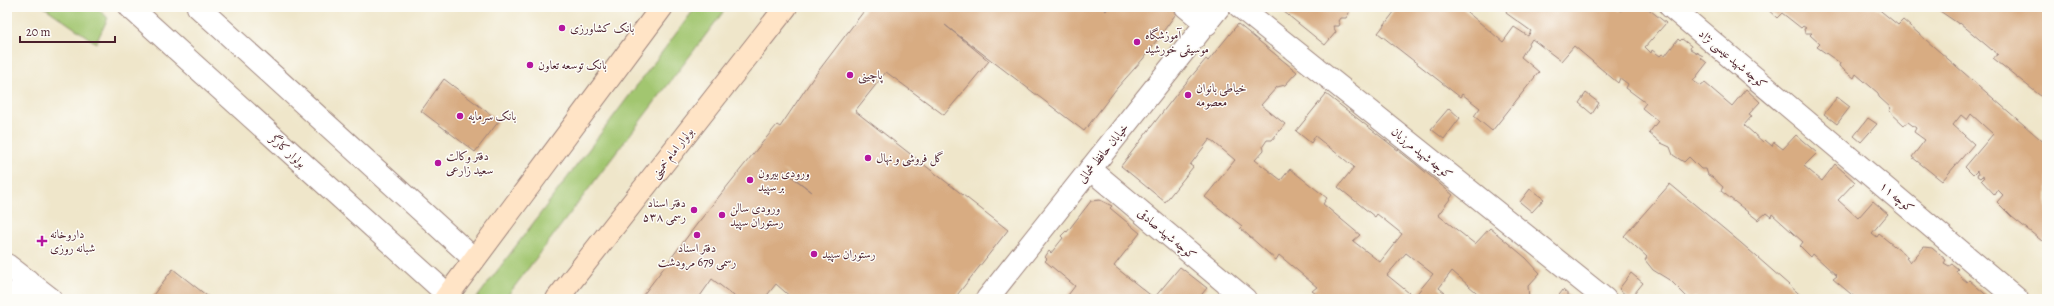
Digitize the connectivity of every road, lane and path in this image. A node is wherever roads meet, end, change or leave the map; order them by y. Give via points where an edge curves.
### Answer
1 (130, 7) edge
2 (198, 7) edge
3 (662, 7) edge
4 (786, 7) edge
5 (1186, 7) edge
6 (1240, 7) edge
7 (1671, 7) edge
8 (1213, 15) edge
9 (1776, 96) joint
10 (1090, 169) junction
11 (473, 258) junction
12 (7, 265) edge
13 (27, 280) junction
14 (446, 297) edge
15 (11, 299) edge
16 (51, 299) edge
17 (557, 299) edge
18 (987, 299) edge
19 (1245, 299) edge
20 (1605, 299) edge
21 (2017, 299) edge

1 - 14 street, بولوار کارگر
2 - 11 street
3 - 11 main road
4 - 17 main road, بولوار امام خمینی
5 - 8 street
6 - 20 street, کوچه شهید مرزبان
7 - 9 street, کوچه شهید عیسی نژاد
8 - 10 street, خیابان حافظ شمالی
9 - 21 street, کوچه ۱۱
10 - 18 street, خیابان حافظ شمالی
10 - 19 street, کوچه شهید صادقی
11 - 14 main road
12 - 13 street
13 - 15 street
13 - 16 street

